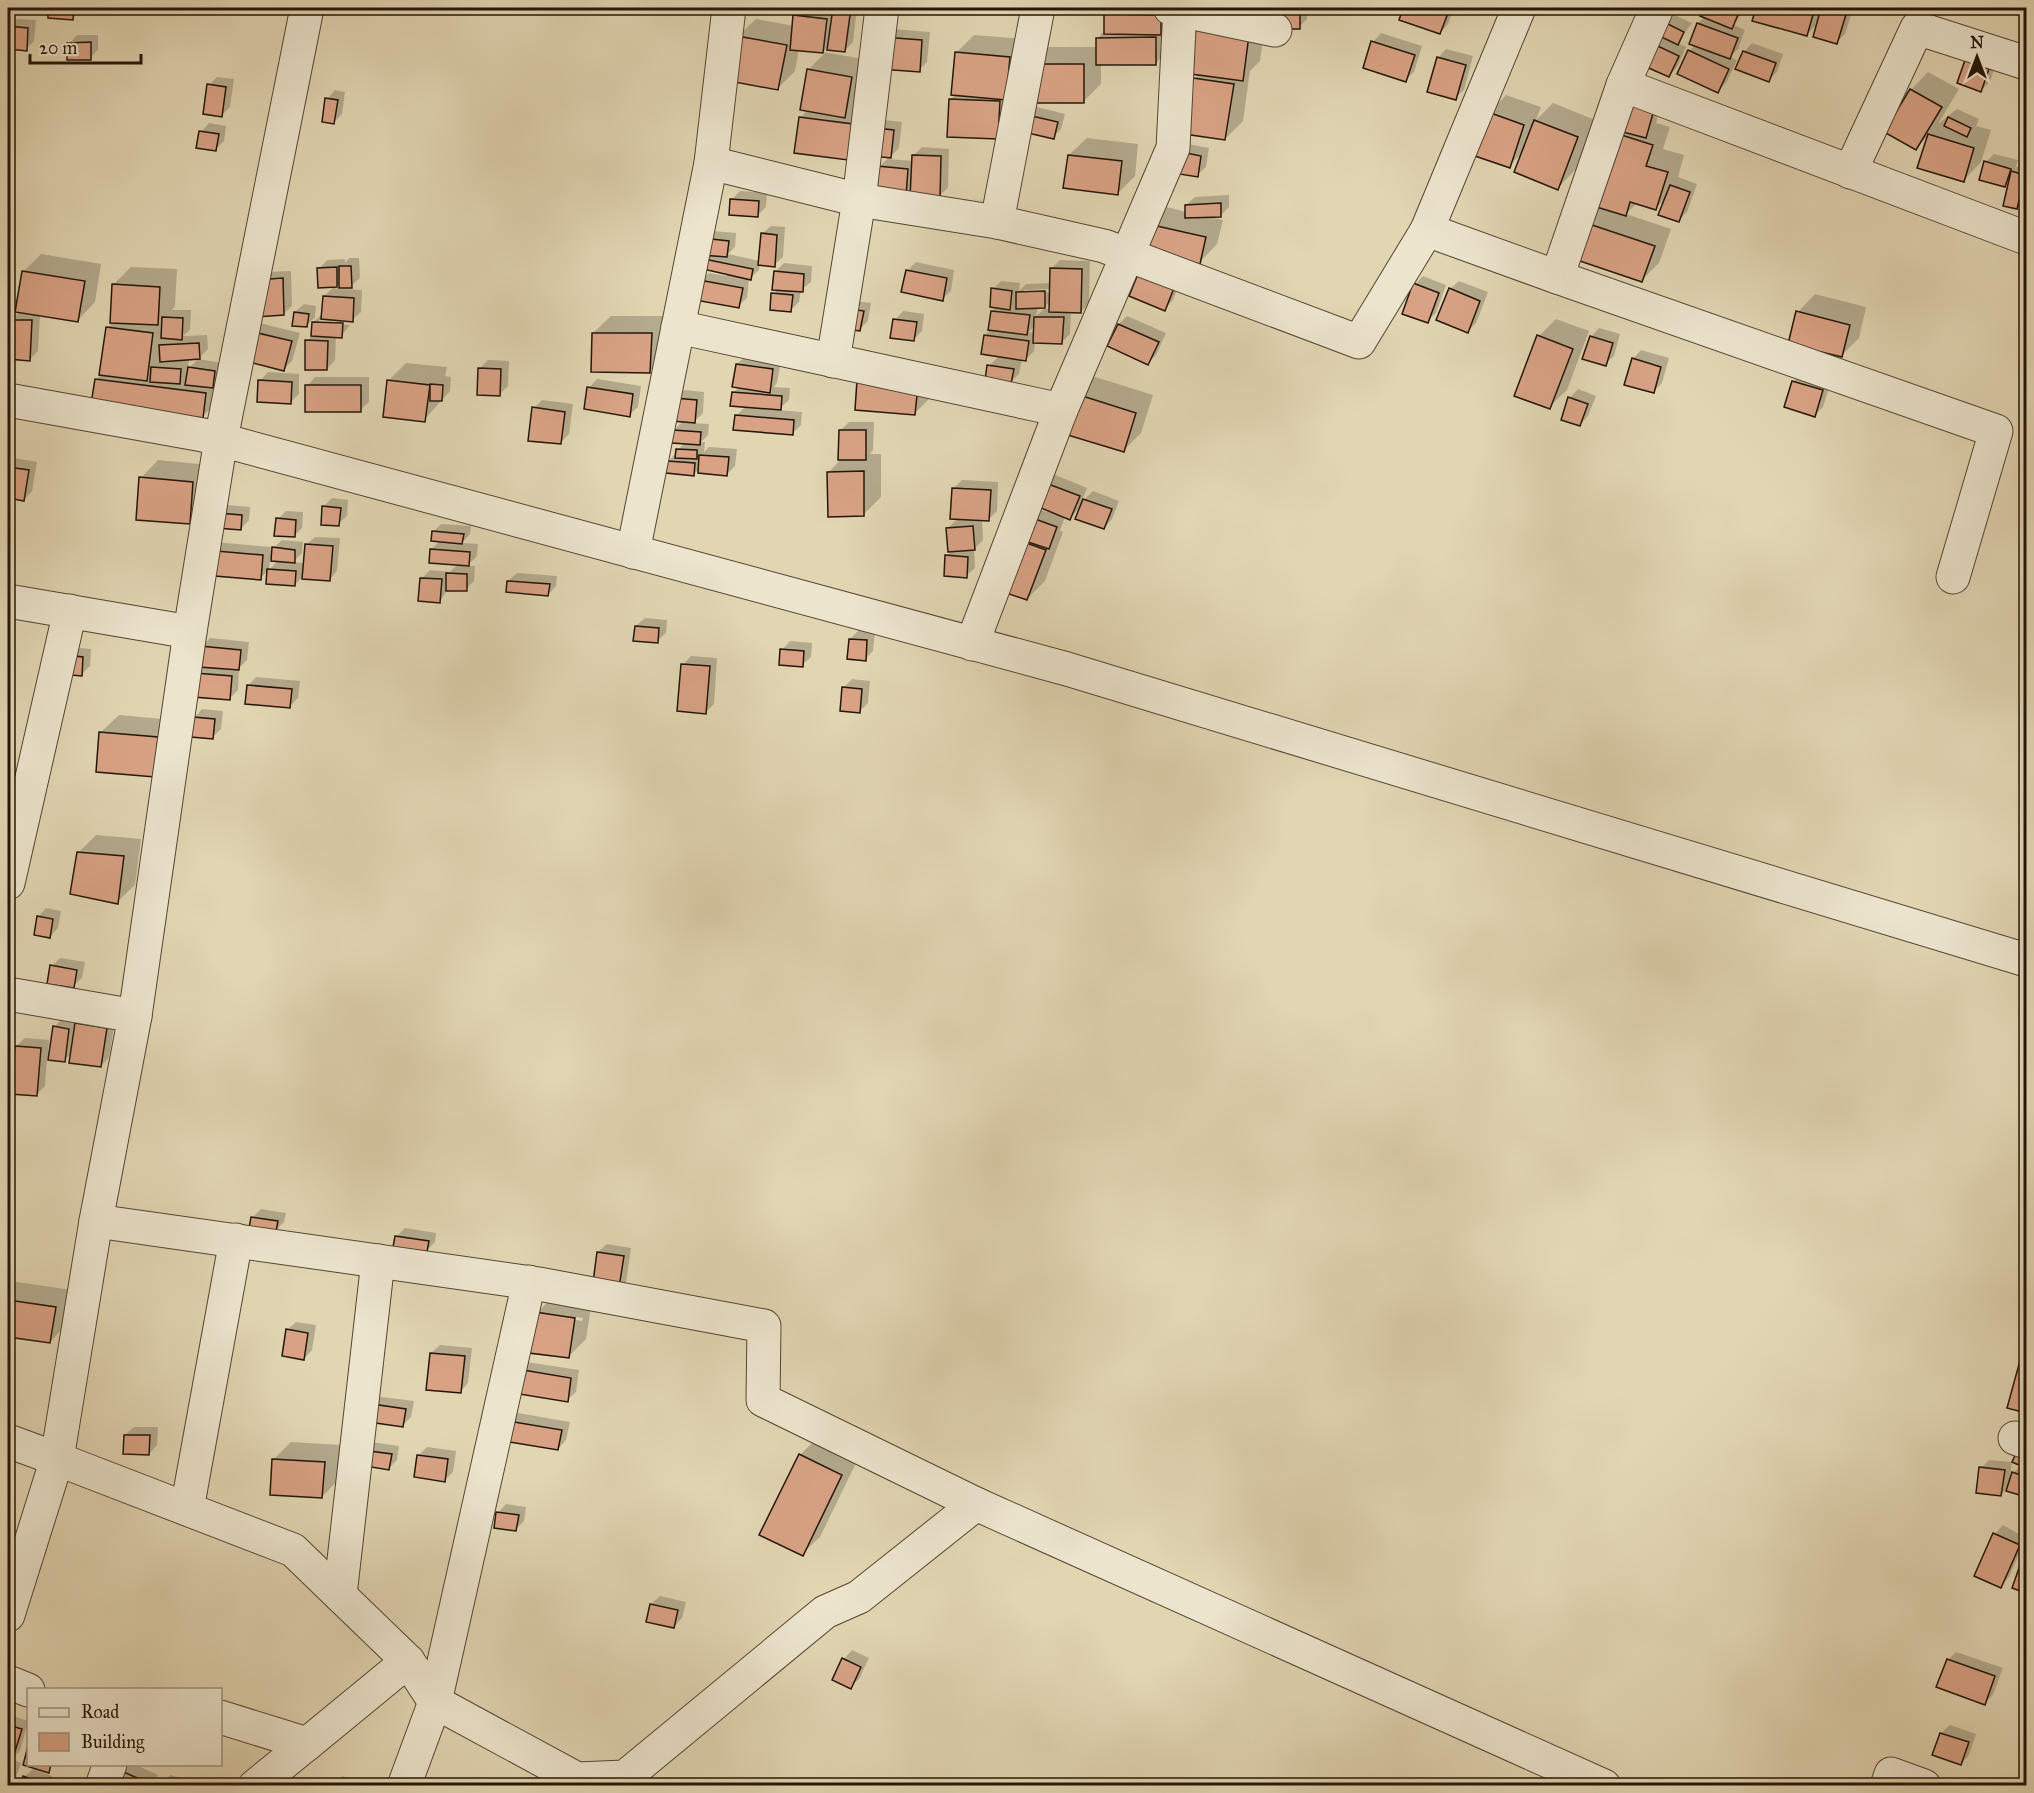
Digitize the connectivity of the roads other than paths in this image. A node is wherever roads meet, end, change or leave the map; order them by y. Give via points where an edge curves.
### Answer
1 (307, 8) edge
2 (729, 8) edge
3 (882, 8) edge
4 (1038, 8) edge
5 (1177, 8) edge
6 (1519, 8) edge
7 (1657, 8) edge
8 (1275, 30) dead end
9 (2026, 63) edge
10 (1623, 85) junction
11 (711, 163) junction
12 (1850, 172) junction
13 (859, 200) junction
14 (997, 222) junction
15 (1427, 230) junction
16 (2026, 238) edge
17 (1126, 253) junction
18 (1557, 277) junction
19 (678, 327) junction
20 (833, 360) junction
21 (8, 400) edge
22 (1061, 410) junction
23 (221, 440) junction
24 (633, 552) junction
25 (1953, 577) dead end
26 (8, 601) edge
27 (70, 612) junction
28 (190, 632) junction
29 (972, 644) junction
30 (8, 883) edge
31 (2026, 960) edge
32 (8, 994) edge
33 (135, 1016) junction
34 (96, 1221) junction
35 (236, 1240) junction
36 (378, 1261) junction
37 (529, 1282) junction
38 (8, 1441) edge
39 (57, 1459) junction
40 (976, 1504) junction
41 (187, 1509) junction
42 (340, 1595) junction
43 (8, 1615) edge
44 (408, 1661) junction
45 (8, 1682) edge
46 (27, 1690) edge
47 (435, 1702) junction
48 (222, 1718) edge
49 (307, 1744) junction
50 (109, 1766) edge
51 (102, 1785) edge
52 (255, 1785) edge
53 (405, 1785) edge
54 (1604, 1785) edge
55 (1887, 1785) edge
56 (1924, 1785) edge

1 - 23 street
2 - 11 street
3 - 13 street
4 - 14 street
5 - 8 street
5 - 17 street via 1173,148
6 - 15 street
7 - 10 street
9 - 12 street via 1917,28
10 - 12 street
10 - 18 street
11 - 13 street
11 - 19 street
12 - 16 street
13 - 14 street
13 - 20 street
14 - 17 street
15 - 17 street via 1359,342
15 - 18 street
17 - 22 street
18 - 25 street via 1996,431
19 - 20 street
19 - 24 street
20 - 22 street
21 - 23 street
22 - 29 street
23 - 24 street
23 - 28 street
24 - 29 street
26 - 27 street
27 - 28 street
27 - 30 street
28 - 33 street
29 - 31 street via 1067,669
32 - 33 street
33 - 34 street
34 - 35 street
34 - 39 street
35 - 36 street
35 - 41 street
36 - 37 street
36 - 42 street
37 - 40 street via 764,1326 763,1400
37 - 47 street
38 - 39 street
39 - 41 street
39 - 43 street
40 - 47 street via 859,1597 825,1612 625,1777 577,1779
40 - 54 street
41 - 42 street via 293,1550
42 - 44 street
44 - 47 street
44 - 49 street
45 - 46 street
47 - 53 street
48 - 49 street
49 - 52 street
50 - 51 street
55 - 56 street via 1891,1774

